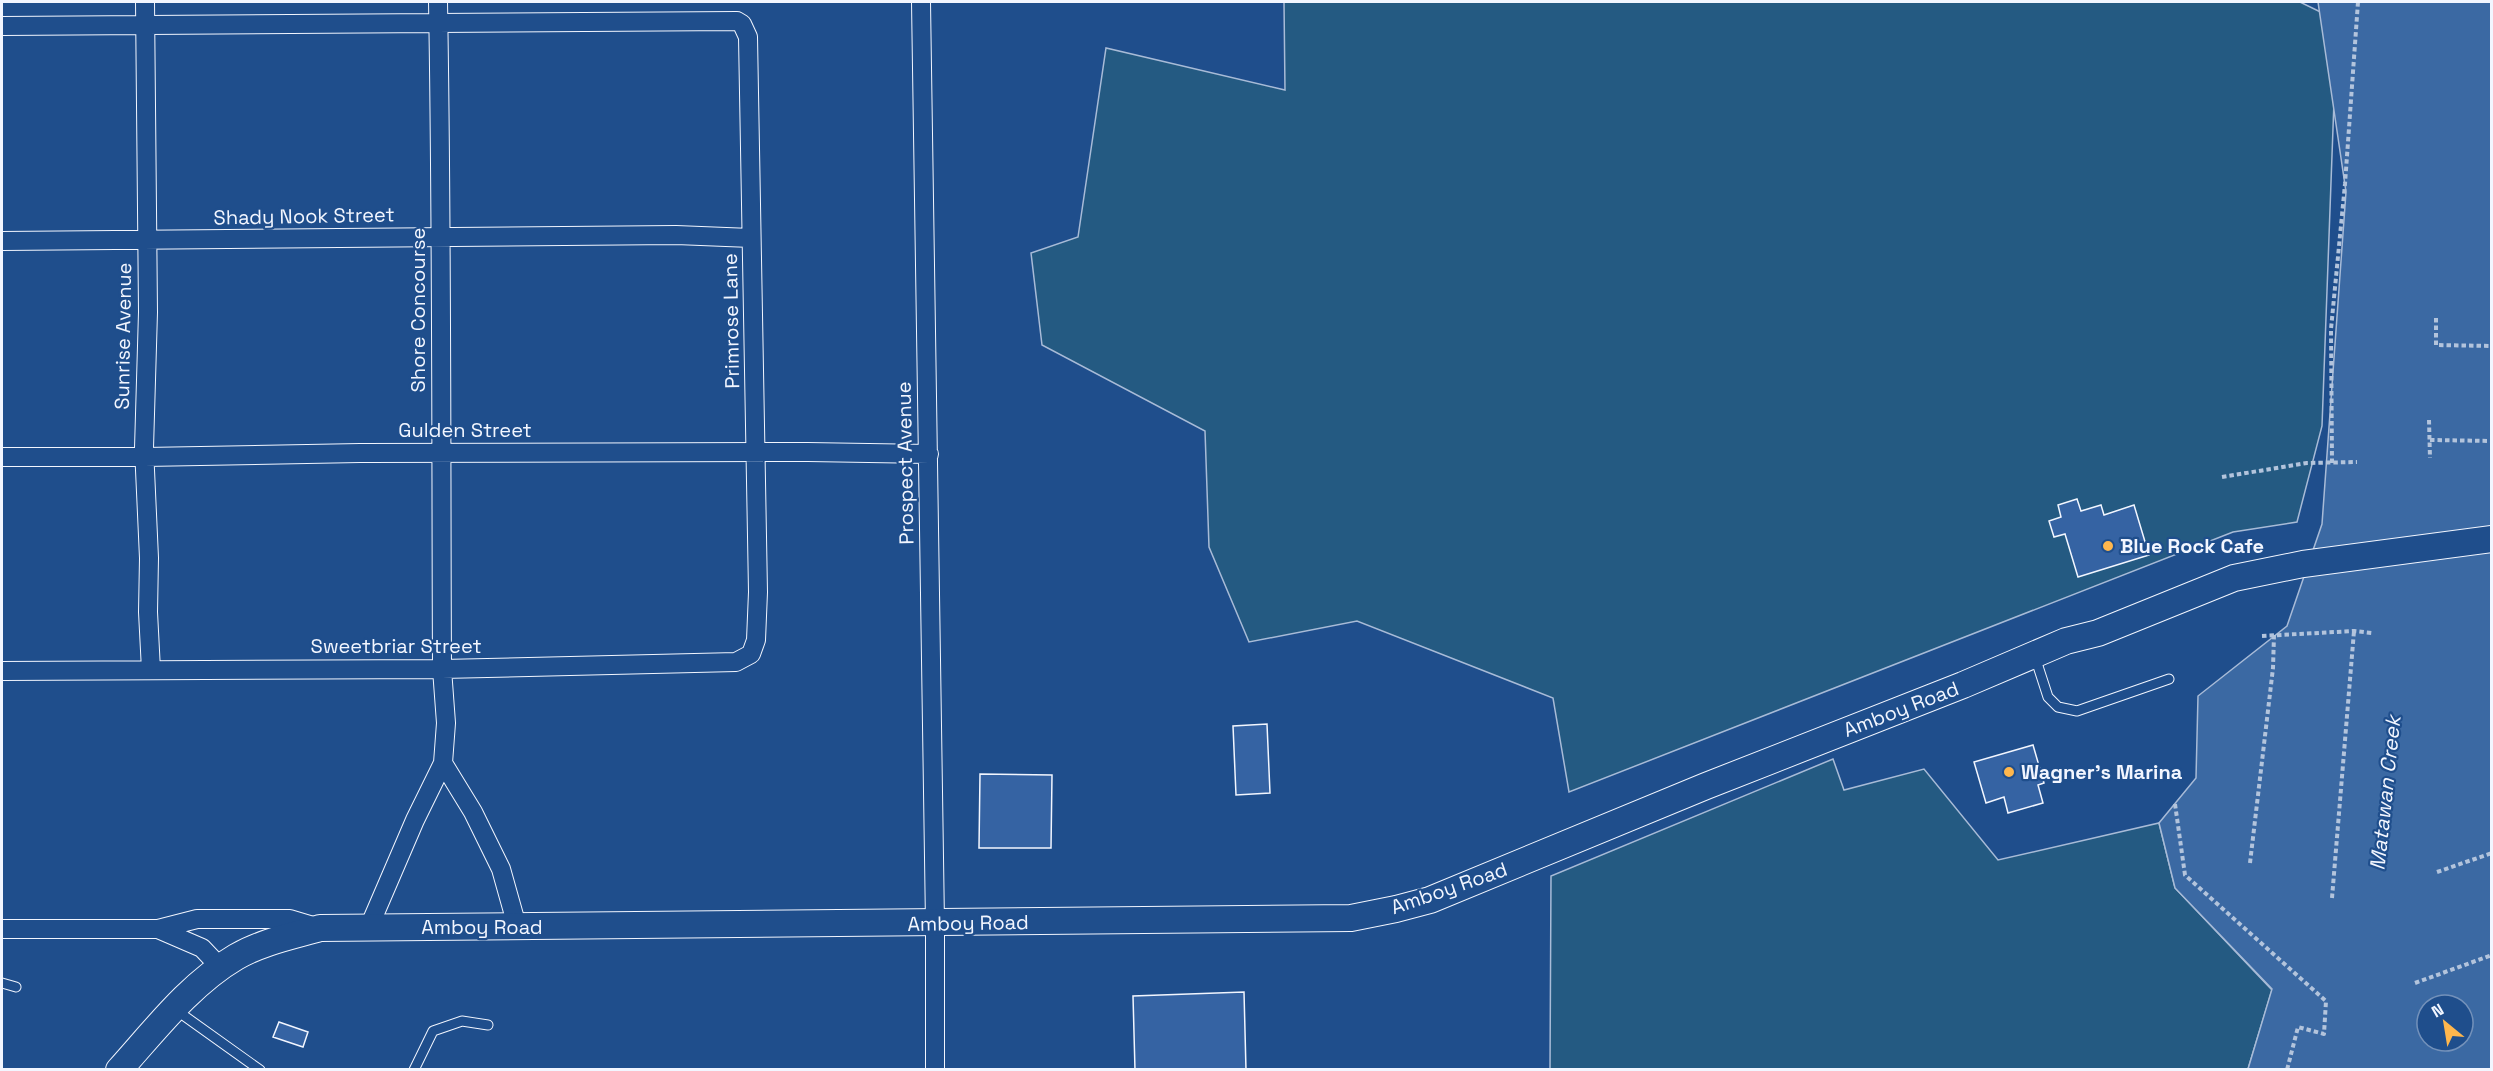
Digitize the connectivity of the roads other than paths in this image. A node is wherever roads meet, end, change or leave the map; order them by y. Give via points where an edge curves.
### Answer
1 (145, 2) edge
2 (438, 2) edge
3 (921, 2) edge
4 (438, 23) junction
5 (2, 26) edge
6 (146, 26) junction
7 (440, 237) junction
8 (751, 238) junction
9 (2, 241) edge
10 (147, 242) junction
11 (757, 452) junction
12 (441, 453) junction
13 (929, 454) junction
14 (2, 457) edge
15 (145, 458) junction
16 (2492, 539) edge
17 (757, 618) joint
18 (2034, 654) junction
19 (442, 669) junction
20 (151, 670) junction
21 (2, 671) edge
22 (2169, 679) dead end
23 (443, 763) junction
24 (935, 923) junction
25 (517, 926) junction
26 (369, 927) junction
27 (320, 928) junction
28 (2, 929) edge
29 (158, 929) junction
30 (220, 967) junction
31 (2, 983) edge
32 (16, 987) dead end
33 (174, 1008) junction
34 (488, 1025) dead end
35 (119, 1070) edge
36 (260, 1070) edge
37 (414, 1070) edge
38 (935, 1070) edge

1 - 6 street, Sunrise Avenue
2 - 4 street, Shore Concourse
3 - 13 street, Prospect Avenue
4 - 6 street
4 - 7 street, Shore Concourse
4 - 8 street, Primrose Lane via 742,24 748,37
5 - 6 street
6 - 10 street, Sunrise Avenue
7 - 8 street, Shady Nook Street
7 - 10 street, Shady Nook Street
7 - 12 street, Shore Concourse
8 - 11 street, Primrose Lane
9 - 10 street, Shady Nook Street
10 - 15 street, Sunrise Avenue
11 - 12 street, Gulden Street
11 - 13 street, Gulden Street
11 - 17 street, Primrose Lane
12 - 15 street, Gulden Street
12 - 19 street, Shore Concourse
13 - 24 street, Prospect Avenue
14 - 15 street, Gulden Street
15 - 20 street, Sunrise Avenue
16 - 18 main road, Amboy Road via 2303,564 2234,578 2098,633
17 - 19 street, Sweetbriar Street via 751,654 736,662
18 - 22 lane via 2048,697 2058,707 2077,711
18 - 24 main road, Amboy Road via 1430,900 1396,909 1351,918
19 - 20 street, Sweetbriar Street
19 - 23 street, Shore Concourse via 446,723
20 - 21 street, Sweetbriar Street
23 - 25 street via 501,869
23 - 26 street, Shore Concourse
24 - 25 main road, Amboy Road
24 - 38 street, Prospect Avenue
25 - 26 main road, Amboy Road
26 - 27 main road, Amboy Road
27 - 29 street, Amboy Road via 290,919 197,919
27 - 30 main road, Amboy Road via 261,946
28 - 29 street, Amboy Road
29 - 30 street, Amboy Road via 202,948
30 - 33 main road, Amboy Road
31 - 32 lane
33 - 35 main road, Amboy Road
33 - 36 lane
34 - 37 lane via 462,1021 433,1031

